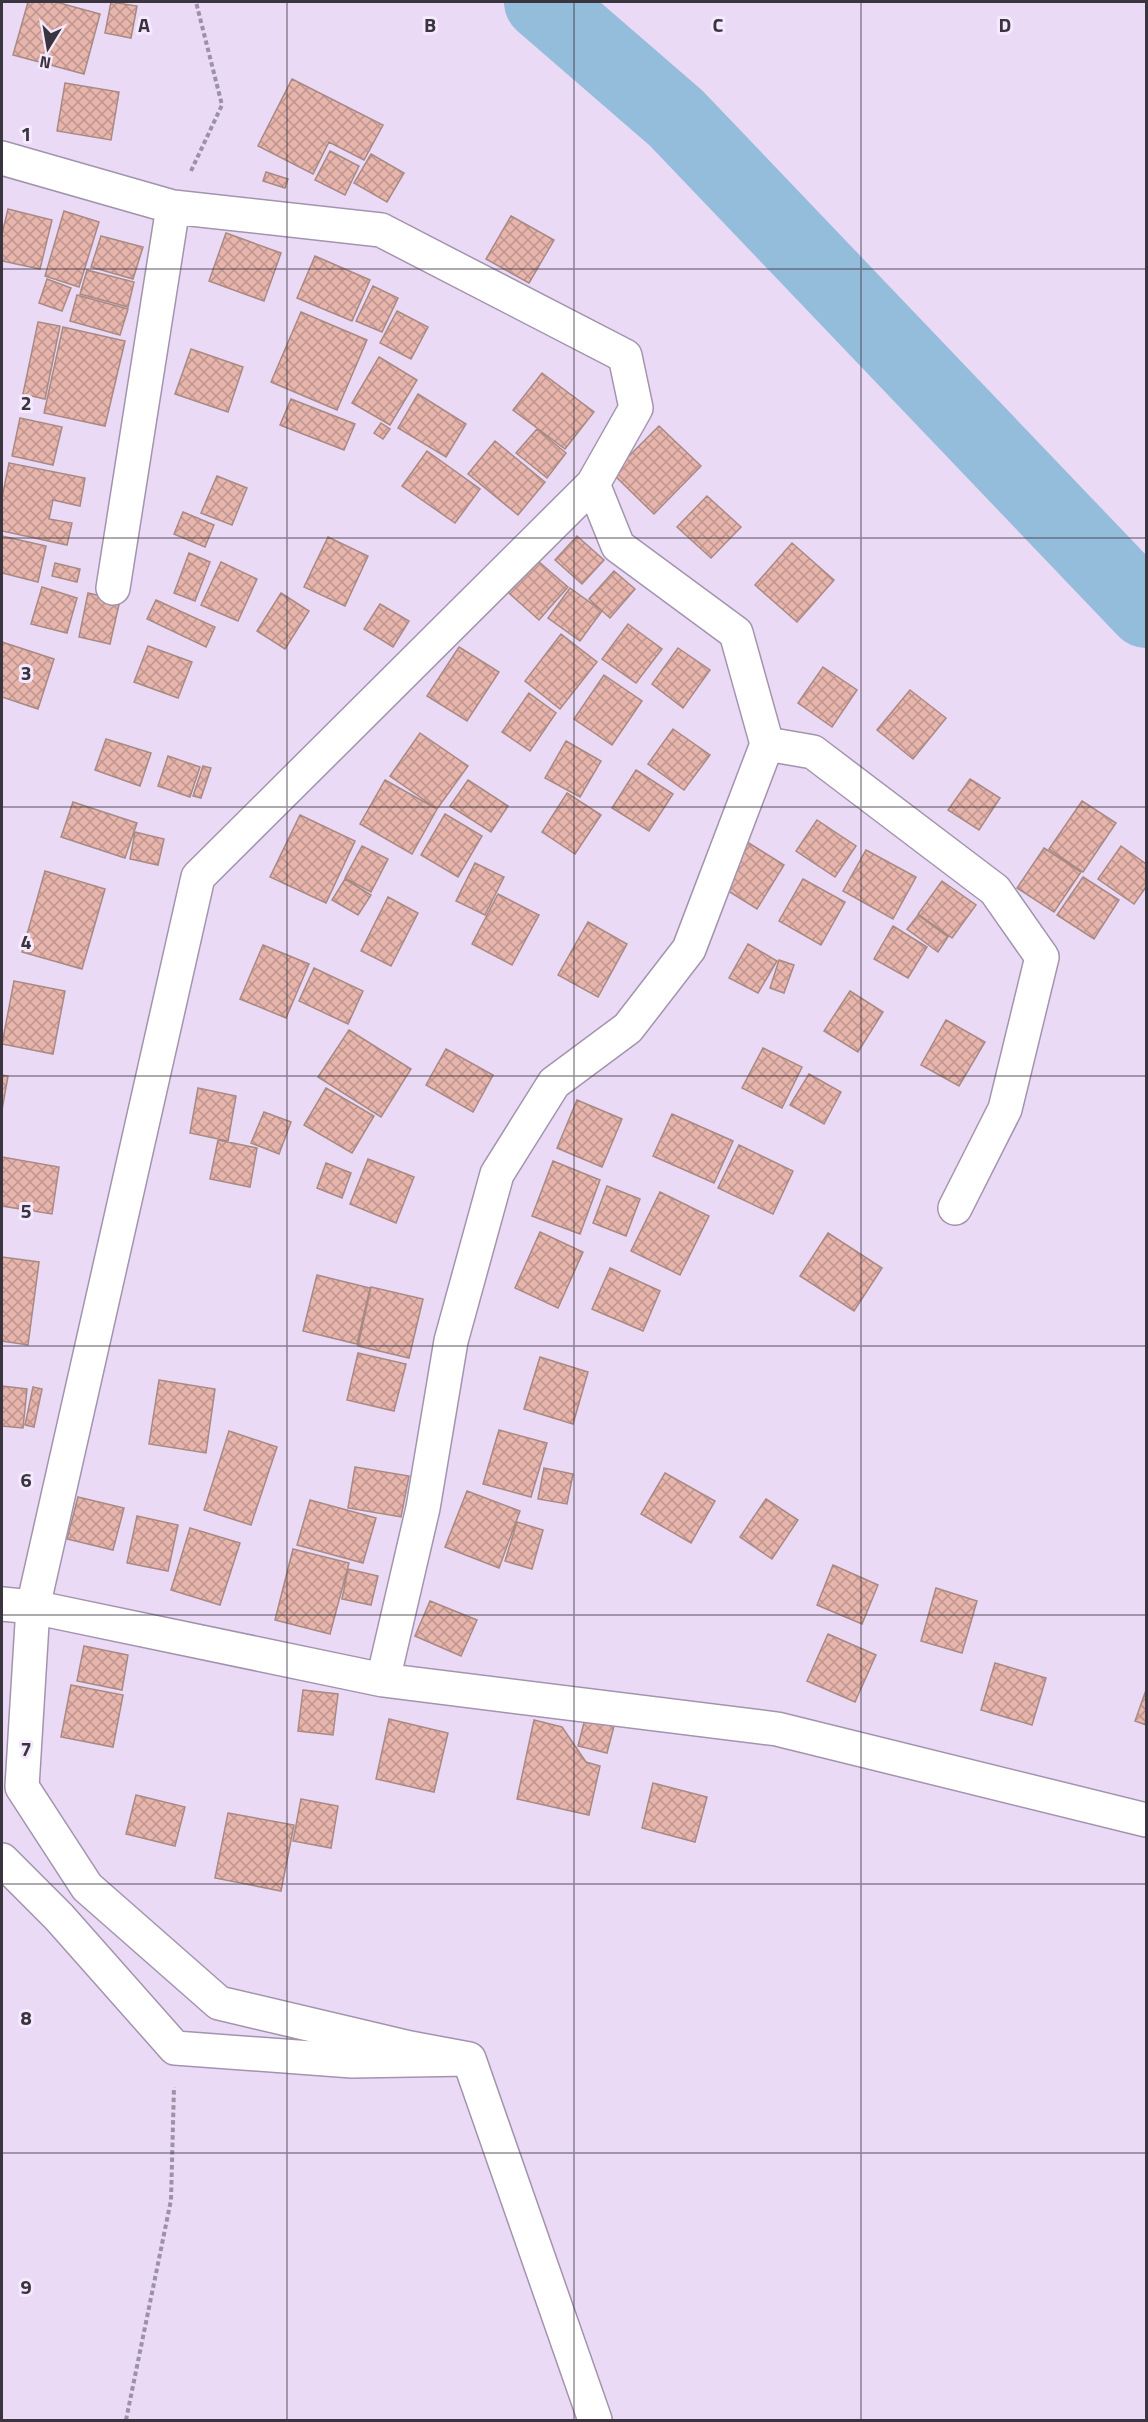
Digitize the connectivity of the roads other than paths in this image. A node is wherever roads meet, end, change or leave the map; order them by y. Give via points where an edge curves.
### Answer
1 (2, 158) edge
2 (173, 207) junction
3 (593, 484) junction
4 (112, 588) dead end
5 (767, 744) junction
6 (955, 1208) dead end
7 (17, 1606) edge
8 (383, 1680) junction
9 (1146, 1820) edge
10 (2, 1860) edge
11 (469, 2059) junction
12 (595, 2421) edge

1 - 2 street
2 - 3 street via 381,230 625,356 636,408
2 - 4 street
3 - 5 street via 618,546 736,633
3 - 7 street via 198,877
5 - 6 street via 813,752 995,890 1042,957 1005,1109
5 - 8 street via 689,949 628,1028 554,1083 497,1174 451,1341 423,1508
7 - 8 street
7 - 11 street via 22,1787 87,1887 219,2003
8 - 9 street via 777,1729
10 - 11 street via 59,1917 175,2048 352,2061
11 - 12 street

